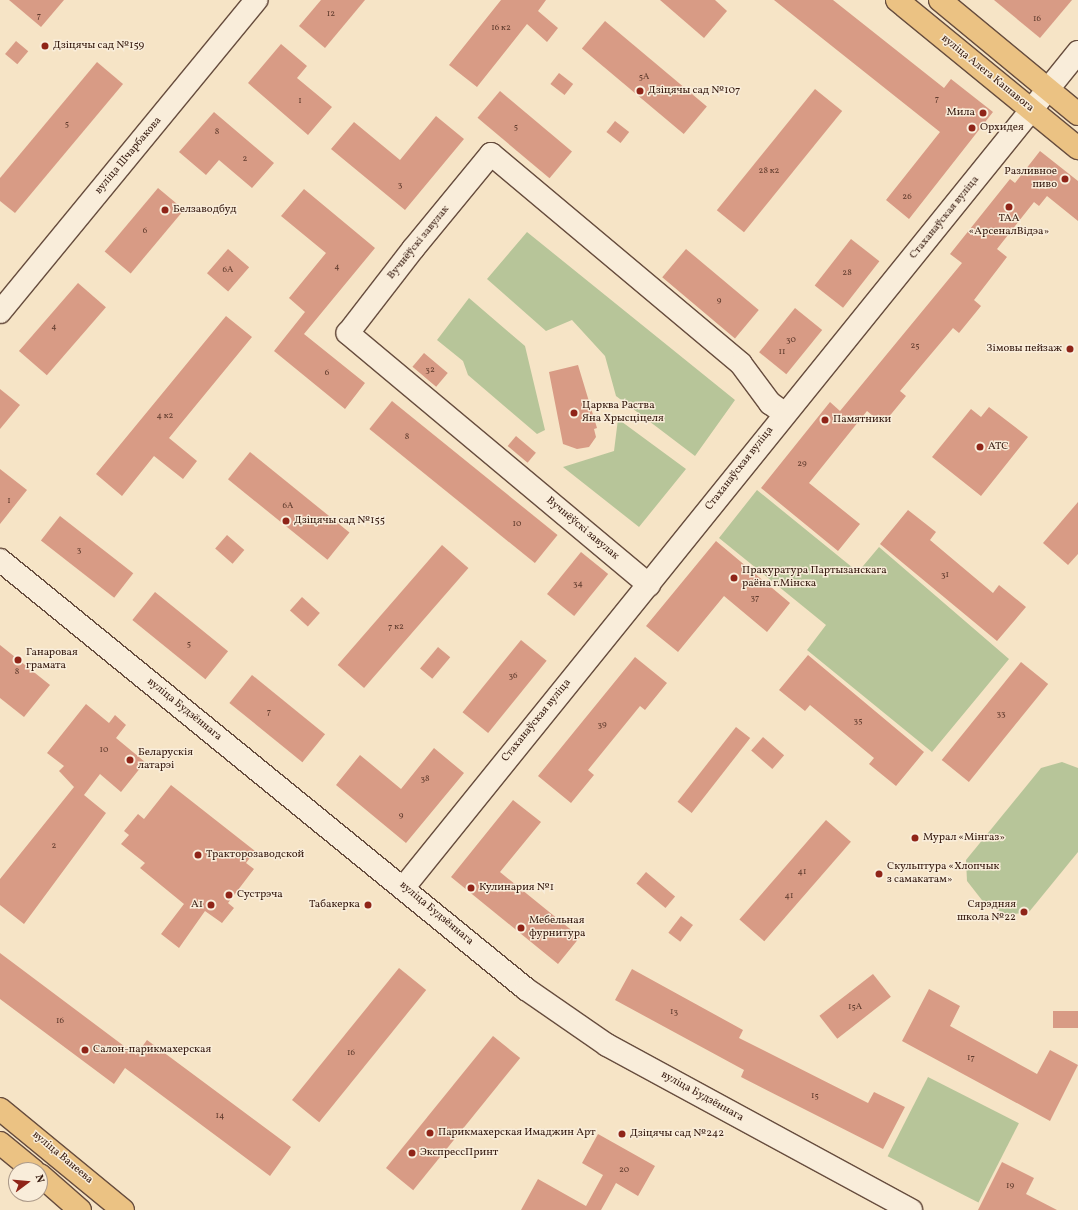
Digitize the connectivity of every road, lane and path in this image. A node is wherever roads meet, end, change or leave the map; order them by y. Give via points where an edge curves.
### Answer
1 (256, 0) edge
2 (897, 0) edge
3 (940, 0) edge
4 (1078, 52) edge
5 (1048, 90) junction
6 (1032, 111) junction
7 (1078, 114) edge
8 (1078, 148) edge
9 (0, 312) edge
10 (784, 413) junction
11 (0, 560) edge
12 (648, 585) junction
13 (404, 888) junction
14 (0, 1109) edge
15 (0, 1143) edge
16 (23, 1162) edge
17 (48, 1183) edge
18 (80, 1210) edge
19 (123, 1210) edge
20 (911, 1210) edge

1 - 9 street, вуліца Шчарбакова
2 - 6 main road, вуліца Алега Кашавога
3 - 5 main road
4 - 5 street, Стаханаўская вуліца
5 - 6 street, Стаханаўская вуліца
5 - 7 main road
6 - 8 main road, вуліца Алега Кашавога
6 - 10 street, Стаханаўская вуліца
10 - 12 street, Стаханаўская вуліца
10 - 12 street, Вучнёўскі завулак via 770,403 741,364 490,154 413,249 348,333
11 - 13 street, вуліца Будзённага
12 - 13 street, Стаханаўская вуліца
13 - 20 street, вуліца Будзённага via 526,989 607,1045
14 - 19 main road, вуліца Ванеева
15 - 16 main road
17 - 18 main road

